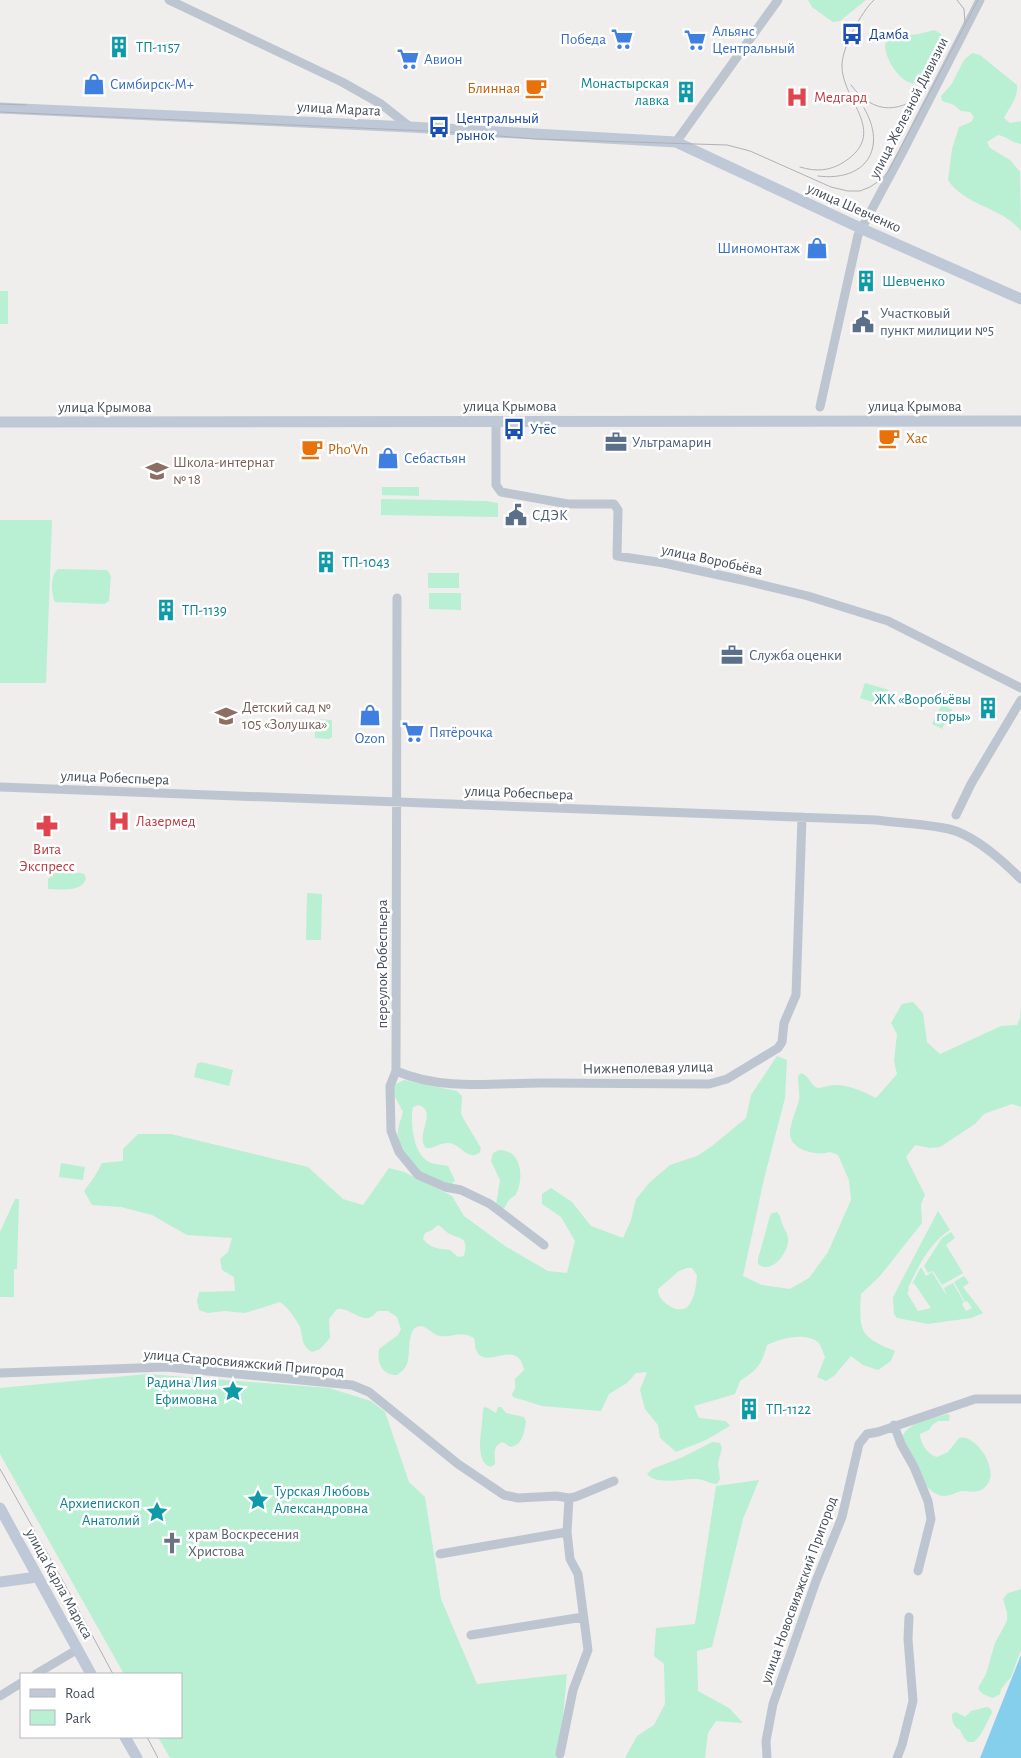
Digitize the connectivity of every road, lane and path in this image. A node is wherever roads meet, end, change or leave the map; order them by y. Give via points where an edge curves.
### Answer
1 (169, 0) edge
2 (778, 0) edge
3 (980, 0) edge
4 (0, 108) edge
5 (410, 127) junction
6 (676, 142) junction
7 (860, 228) junction
8 (1021, 299) edge
9 (820, 407) dead end
10 (1021, 421) edge
11 (0, 422) edge
12 (496, 422) junction
13 (398, 598) dead end
14 (1021, 688) edge
15 (1021, 700) edge
16 (0, 787) edge
17 (396, 802) junction
18 (956, 815) dead end
19 (802, 817) junction
20 (1021, 879) edge
21 (396, 1071) junction
22 (544, 1245) dead end
23 (0, 1373) edge
24 (1021, 1399) edge
25 (894, 1425) junction
26 (614, 1482) dead end
27 (569, 1498) junction
28 (0, 1508) edge
29 (567, 1532) junction
30 (440, 1554) dead end
31 (918, 1571) dead end
32 (37, 1577) junction
33 (0, 1582) edge
34 (583, 1617) junction
35 (909, 1617) dead end
36 (471, 1634) dead end
37 (78, 1649) junction
38 (38, 1673) edge
39 (90, 1673) edge
40 (20, 1684) edge
41 (0, 1696) edge
42 (126, 1738) edge
43 (560, 1754) dead end
44 (137, 1758) edge
45 (767, 1758) edge
46 (897, 1758) edge

1 - 5 street via 342,82 381,104
2 - 6 street
3 - 7 street, улица Железной Дивизии via 903,152
4 - 5 street, улица Марата
5 - 6 street, улица Марата
6 - 7 street, улица Шевченко
7 - 8 street, улица Шевченко
7 - 9 street, улица Железной Дивизии
10 - 12 street, улица Крымова
11 - 12 street, улица Крымова
12 - 14 street, улица Воробьёва via 496,485 500,492 568,504 614,504 618,510 617,556 742,580 888,621
13 - 17 street, переулок Робеспьера
15 - 18 street
16 - 17 street, улица Робеспьера
17 - 19 street, улица Робеспьера
17 - 21 street, переулок Робеспьера
19 - 20 street, улица Робеспьера via 876,820 949,829 982,847
19 - 21 street, Нижнеполевая улица via 796,996 784,1022 782,1042 778,1048 727,1079 709,1084 461,1086 412,1078
21 - 22 street, переулок Робеспьера via 390,1086 391,1131 399,1152 418,1175 490,1204
23 - 27 street, улица Старосвияжский Пригород via 166,1367 352,1385 370,1392 458,1464 504,1495
24 - 25 street via 975,1399
25 - 31 street via 928,1501 931,1519
25 - 45 street, улица Новосвияжский Пригород via 867,1434 859,1444 842,1517 773,1704 766,1742
26 - 27 street, улица Старосвияжский Пригород
27 - 29 street
28 - 32 street, улица Карла Маркса
29 - 30 street
29 - 34 street via 570,1560 578,1574
32 - 33 street
32 - 37 street, улица Карла Маркса
34 - 36 street
34 - 43 street via 588,1650 573,1690
35 - 46 street via 912,1701
37 - 38 street
37 - 39 street, улица Карла Маркса
40 - 41 street
42 - 44 street

